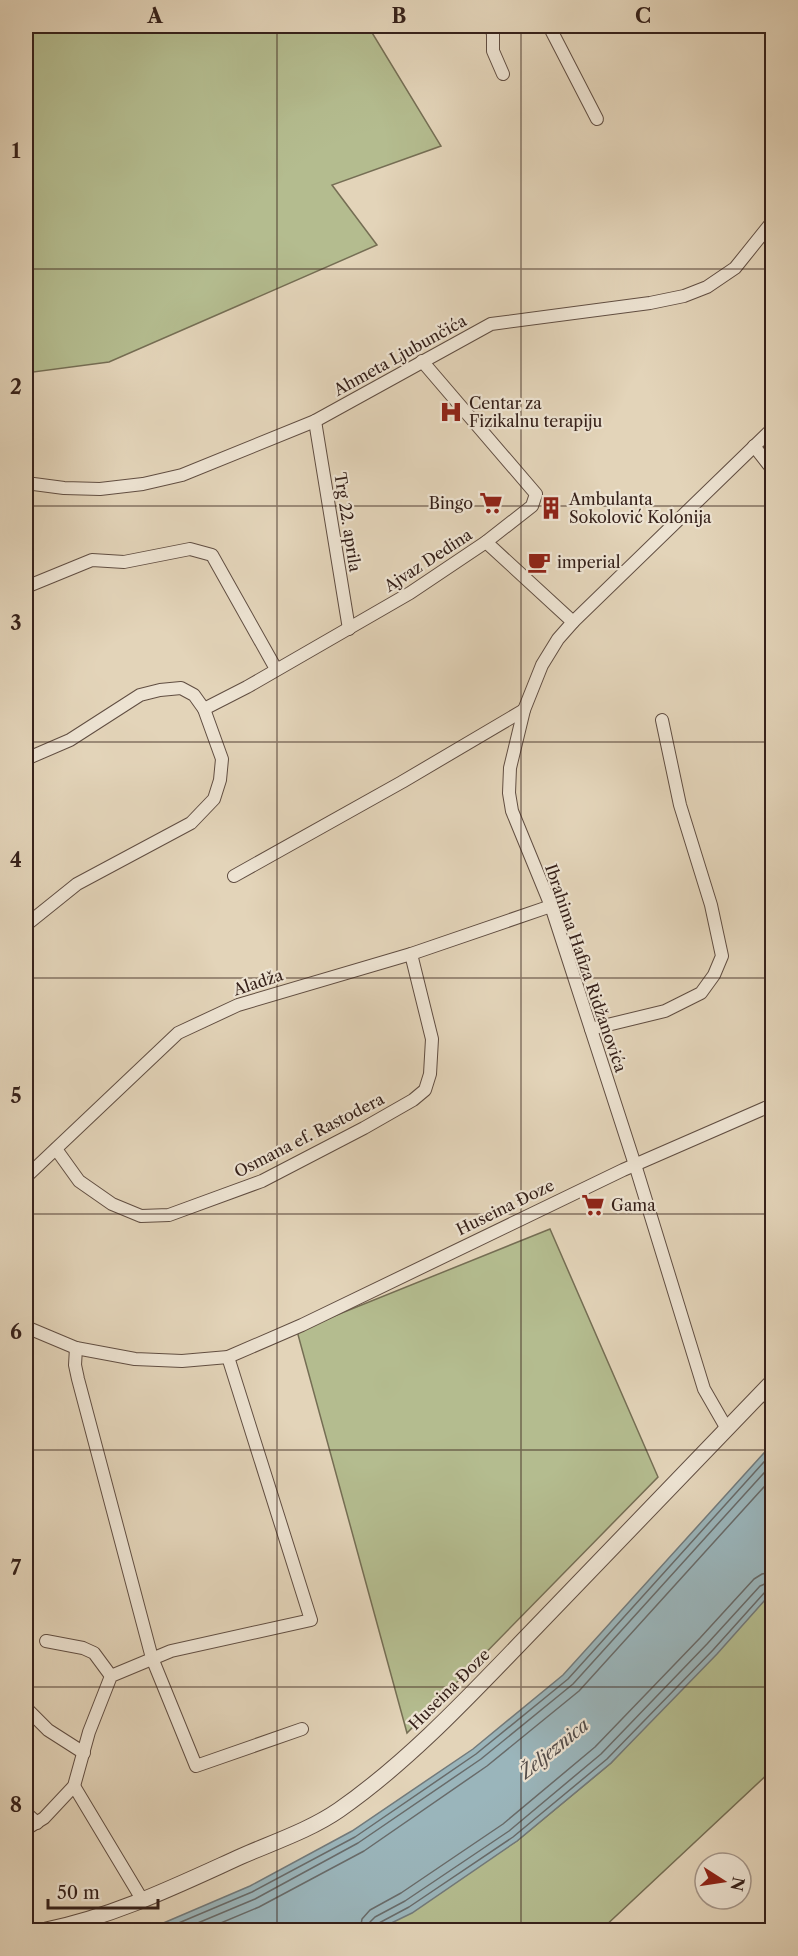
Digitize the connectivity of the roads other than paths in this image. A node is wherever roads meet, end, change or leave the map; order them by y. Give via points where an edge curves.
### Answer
1 (489, 26) edge
2 (549, 26) edge
3 (503, 74) dead end
4 (597, 119) dead end
5 (772, 222) edge
6 (422, 361) junction
7 (315, 421) junction
8 (772, 429) edge
9 (754, 446) junction
10 (772, 469) edge
11 (26, 483) edge
12 (486, 542) junction
13 (26, 587) edge
14 (573, 622) junction
15 (349, 629) junction
16 (276, 669) junction
17 (204, 709) junction
18 (524, 710) junction
19 (662, 720) dead end
20 (26, 759) edge
21 (234, 876) dead end
22 (551, 906) junction
23 (26, 925) edge
24 (411, 954) junction
25 (591, 1029) junction
26 (772, 1105) edge
27 (56, 1149) junction
28 (634, 1166) junction
29 (26, 1177) edge
30 (26, 1327) edge
31 (76, 1348) junction
32 (228, 1357) junction
33 (772, 1382) edge
34 (727, 1429) junction
35 (46, 1641) dead end
36 (152, 1658) junction
37 (111, 1676) junction
38 (26, 1708) edge
39 (302, 1729) dead end
40 (84, 1753) junction
41 (74, 1786) junction
42 (26, 1813) edge
43 (31, 1826) edge
44 (142, 1900) junction
45 (46, 1930) edge

1 - 3 street via 493,51
2 - 4 street
5 - 6 street, Ahmeta Ljubunčića via 735,268 707,287 650,303 491,324
6 - 7 street, Ahmeta Ljubunčića
6 - 12 street, Ajvaz Dedina via 536,494 532,506
7 - 11 street, Ahmeta Ljubunčića via 192,472 143,484 100,489
7 - 15 street, Trg 22. aprila
8 - 9 street, Ibrahima Hafiza Ridžanovića
9 - 10 street
9 - 14 street, Ibrahima Hafiza Ridžanovića
12 - 14 street
12 - 15 street, Ajvaz Dedina
13 - 16 street via 92,560 124,562 190,549 212,555
14 - 18 street, Ibrahima Hafiza Ridžanovića via 542,665
15 - 16 street, Ajvaz Dedina
16 - 17 street, Ajvaz Dedina
17 - 20 street via 194,695 181,688 140,695 70,740
17 - 23 street via 222,759 214,799 191,823 77,884
18 - 21 street
18 - 22 street, Ibrahima Hafiza Ridžanovića via 510,768 509,793 512,811
19 - 25 street via 680,805 711,905 722,956 701,993 665,1011
22 - 24 street, Aladža
22 - 25 street, Ibrahima Hafiza Ridžanovića
24 - 27 street, Aladža via 238,1005 178,1033
24 - 27 street, Osmana ef. Rastodera via 432,1039 430,1074 425,1090 413,1100 364,1128 262,1181 169,1215 141,1216 112,1204 79,1181
25 - 28 street, Ibrahima Hafiza Ridžanovića
26 - 28 street, Huseina Đoze
27 - 29 street, Aladža
28 - 32 street, Huseina Đoze
28 - 34 street via 704,1389
30 - 31 street, Huseina Đoze
31 - 32 street, Huseina Đoze via 147,1359
31 - 36 street via 78,1379
32 - 36 street via 311,1620
33 - 34 street, Huseina Đoze
34 - 44 street, Huseina Đoze via 505,1659 378,1781 336,1812 305,1828
35 - 37 street via 94,1653
36 - 37 street
36 - 39 street via 196,1766
37 - 40 street
38 - 40 street via 48,1730
40 - 41 street
41 - 43 street
41 - 44 street
42 - 43 street
44 - 45 street, Huseina Đoze via 82,1922

